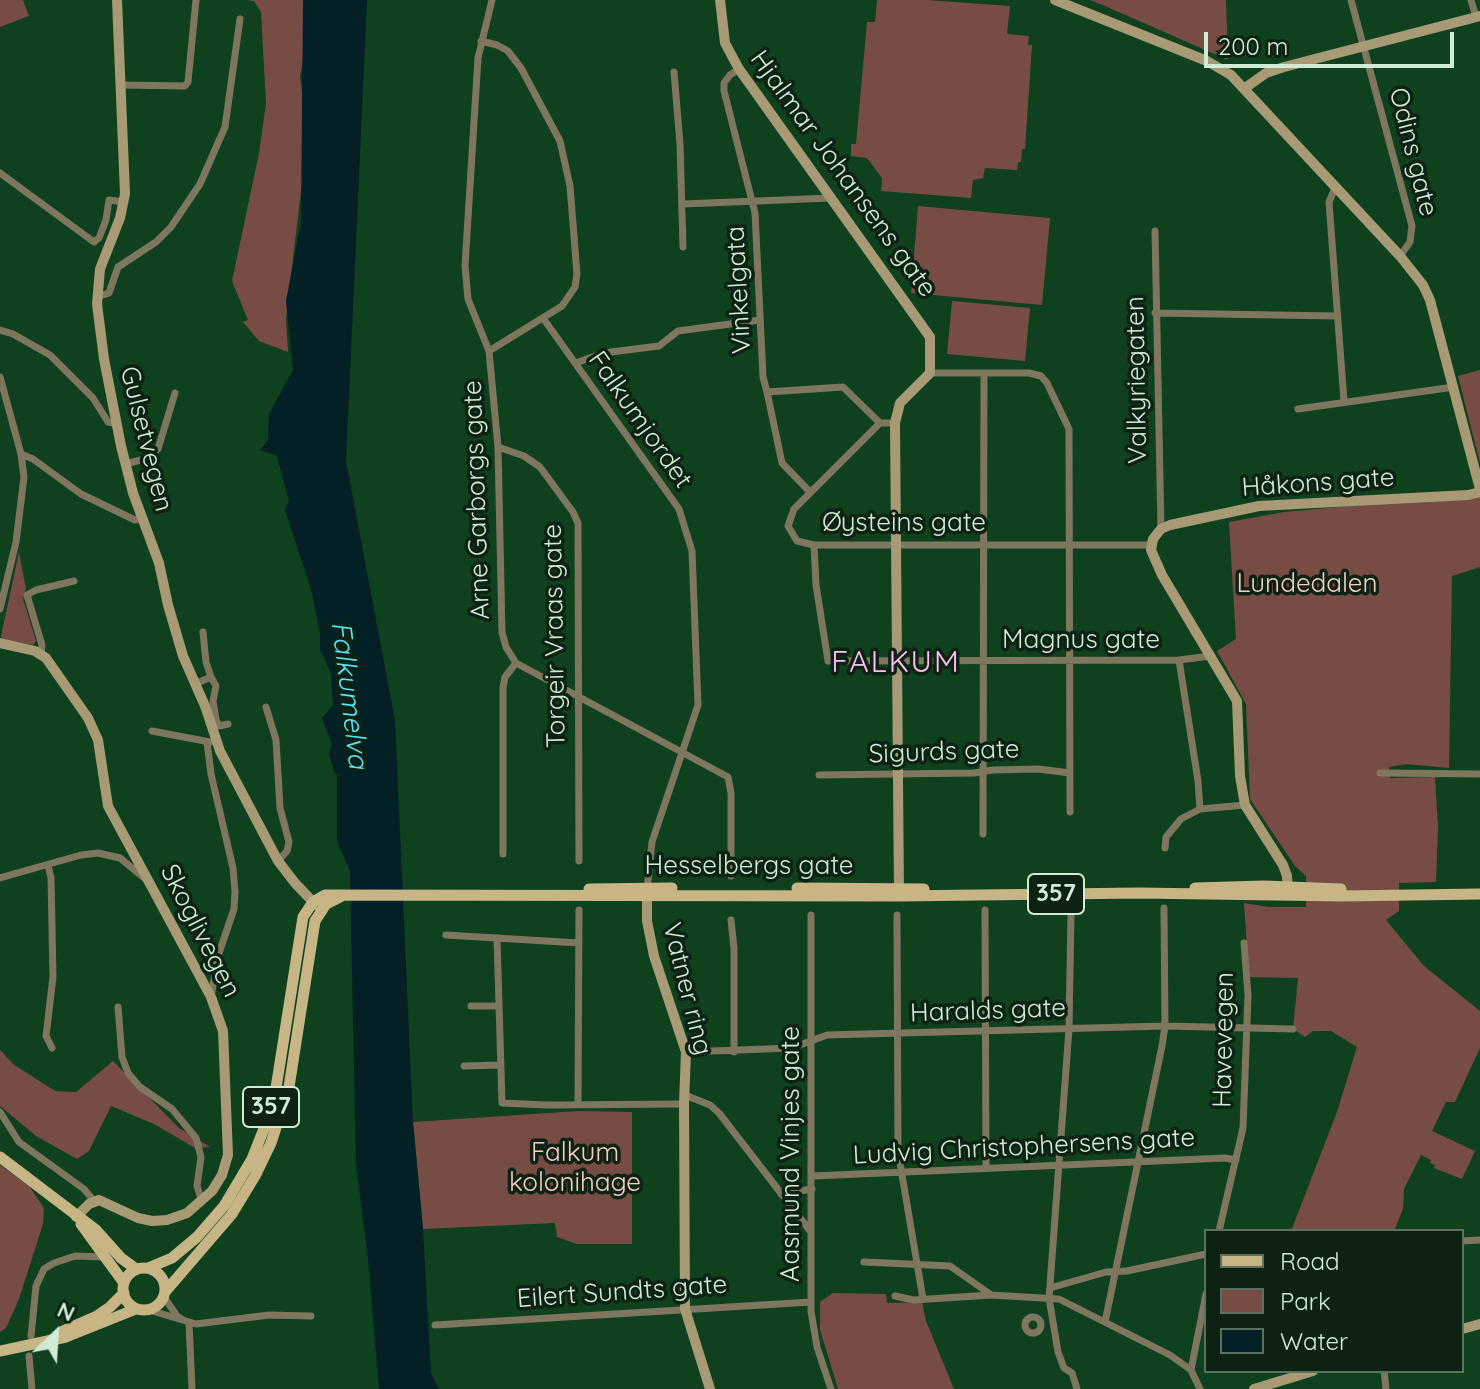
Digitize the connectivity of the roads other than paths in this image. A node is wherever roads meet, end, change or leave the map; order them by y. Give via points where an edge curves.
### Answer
1 (117, 0) edge
2 (196, 0) edge
3 (492, 0) edge
4 (720, 0) edge
5 (1055, 0) edge
6 (1351, 0) edge
7 (1471, 0) edge
8 (1478, 16) edge
9 (240, 19) dead end
10 (481, 41) junction
11 (1363, 47) junction
12 (739, 69) junction
13 (674, 72) dead end
14 (120, 85) junction
15 (1245, 88) junction
16 (0, 173) edge
17 (1335, 188) junction
18 (831, 198) junction
19 (752, 201) junction
20 (124, 202) junction
21 (683, 204) junction
22 (1155, 231) dead end
23 (683, 247) dead end
24 (1400, 256) junction
25 (97, 297) junction
26 (1155, 313) junction
27 (1336, 316) junction
28 (543, 318) junction
29 (760, 320) junction
30 (0, 330) edge
31 (489, 351) junction
32 (576, 363) junction
33 (930, 373) junction
34 (984, 374) junction
35 (0, 377) edge
36 (1454, 387) junction
37 (767, 392) junction
38 (175, 393) dead end
39 (1344, 401) junction
40 (1298, 409) dead end
41 (880, 423) junction
42 (895, 423) junction
43 (117, 424) junction
44 (498, 447) junction
45 (21, 454) junction
46 (125, 464) junction
47 (809, 491) junction
48 (1480, 491) edge
49 (143, 518) junction
50 (1161, 529) junction
51 (814, 545) junction
52 (897, 545) junction
53 (1070, 545) junction
54 (1151, 545) junction
55 (983, 546) junction
56 (74, 581) dead end
57 (0, 609) edge
58 (203, 632) dead end
59 (0, 643) edge
60 (41, 654) junction
61 (1211, 656) junction
62 (1069, 660) junction
63 (1179, 660) junction
64 (983, 661) junction
65 (897, 662) junction
66 (516, 663) junction
67 (211, 677) junction
68 (195, 684) junction
69 (578, 697) junction
70 (266, 707) dead end
71 (228, 724) dead end
72 (152, 731) dead end
73 (212, 741) junction
74 (683, 754) junction
75 (984, 772) junction
76 (1070, 773) junction
77 (1380, 773) dead end
78 (1480, 774) edge
79 (819, 775) dead end
80 (897, 775) junction
81 (1245, 805) junction
82 (1200, 809) junction
83 (1070, 812) dead end
84 (983, 834) dead end
85 (1165, 848) dead end
86 (503, 854) dead end
87 (278, 861) junction
88 (579, 861) dead end
89 (48, 865) junction
90 (731, 876) dead end
91 (0, 878) edge
92 (149, 878) junction
93 (1288, 890) junction
94 (647, 892) junction
95 (899, 892) junction
96 (1480, 894) edge
97 (317, 906) junction
98 (1164, 908) dead end
99 (579, 910) dead end
100 (985, 910) dead end
101 (1071, 912) dead end
102 (811, 915) dead end
103 (897, 915) dead end
104 (731, 920) dead end
105 (446, 935) dead end
106 (497, 938) junction
107 (579, 943) junction
108 (1244, 943) dead end
109 (211, 997) junction
110 (499, 1003) junction
111 (471, 1006) dead end
112 (118, 1007) dead end
113 (1165, 1026) junction
114 (1246, 1027) junction
115 (1069, 1029) junction
116 (1293, 1029) dead end
117 (986, 1031) junction
118 (898, 1034) junction
119 (811, 1040) junction
120 (52, 1048) dead end
121 (686, 1052) junction
122 (734, 1052) junction
123 (500, 1065) junction
124 (464, 1066) dead end
125 (684, 1100) junction
126 (578, 1105) junction
127 (0, 1112) edge
128 (0, 1157) edge
129 (1236, 1160) junction
130 (1139, 1161) junction
131 (1060, 1165) junction
132 (986, 1167) junction
133 (899, 1172) junction
134 (813, 1176) junction
135 (812, 1189) junction
136 (781, 1194) junction
137 (94, 1201) junction
138 (202, 1202) junction
139 (76, 1217) junction
140 (1219, 1229) edge
141 (811, 1232) junction
142 (1204, 1254) edge
143 (108, 1257) junction
144 (864, 1262) dead end
145 (918, 1264) junction
146 (142, 1269) junction
147 (1116, 1271) junction
148 (124, 1288) junction
149 (1050, 1293) junction
150 (165, 1294) junction
151 (991, 1295) junction
152 (895, 1296) dead end
153 (923, 1299) junction
154 (811, 1302) junction
155 (1204, 1304) edge
156 (142, 1309) junction
157 (685, 1309) junction
158 (311, 1316) dead end
159 (1105, 1322) junction
160 (189, 1323) junction
161 (435, 1325) dead end
162 (31, 1336) dead end
163 (52, 1338) junction
164 (0, 1351) edge
165 (29, 1356) dead end
166 (1191, 1370) junction
167 (1306, 1373) edge
168 (32, 1389) edge
169 (192, 1389) edge
170 (710, 1389) edge
171 (831, 1389) edge
172 (1077, 1389) edge
173 (1200, 1389) edge
174 (1254, 1389) edge

1 - 14 street, Gulsetvegen
2 - 14 street via 185,86
3 - 10 street, Arne Garborgs gate
4 - 12 street, Hjalmar Johansens gate via 725,43
5 - 15 street via 1207,61
6 - 11 street, Odins gate
7 - 8 street
8 - 11 street
9 - 25 street via 225,127 200,184 169,229 118,267 109,293
10 - 28 street via 508,51 514,59 554,128 565,159 577,274 562,306
10 - 31 street, Arne Garborgs gate via 465,266 468,299
11 - 15 street via 1266,73
11 - 24 street, Odins gate via 1412,226 1410,242
12 - 18 street, Hjalmar Johansens gate
12 - 19 street, Vinkelgata via 724,83 724,91
13 - 21 street
14 - 20 street, Gulsetvegen
15 - 17 street
16 - 20 street via 94,242 109,200
17 - 24 street
17 - 27 street via 1329,202
18 - 19 street
18 - 33 street, Hjalmar Johansens gate via 930,337
19 - 21 street
19 - 29 street, Vinkelgata
20 - 25 street, Gulsetvegen via 100,269
21 - 23 street
22 - 26 street, Valkyriegaten
24 - 36 street via 1430,300
25 - 43 street, Gulsetvegen
26 - 27 street
26 - 50 street, Valkyriegaten
27 - 39 street
28 - 31 street
28 - 32 street, Falkumjordet
29 - 32 street via 678,331 659,346 603,353
29 - 37 street, Vinkelgata
30 - 43 street via 50,355 93,398 108,422
31 - 44 street, Arne Garborgs gate
32 - 74 street, Falkumjordet via 679,509 692,551 699,689
33 - 34 street
33 - 42 street via 900,403
34 - 53 street via 1029,373 1047,383 1069,429
34 - 55 street
35 - 45 street
36 - 39 street
36 - 48 street
37 - 41 street via 843,387
37 - 47 street, Vinkelgata via 782,463
38 - 46 street via 156,453
39 - 40 street
41 - 42 street
41 - 47 street, Øysteins gate
42 - 52 street
43 - 46 street, Gulsetvegen
44 - 66 street, Arne Garborgs gate via 502,632
44 - 69 street, Torgeir Vraas gate via 540,467 578,523
45 - 49 street via 81,494 135,520
45 - 57 street via 19,526
46 - 49 street, Gulsetvegen
47 - 51 street, Øysteins gate via 788,526 797,541
48 - 50 street, Håkons gate via 1259,506
49 - 68 street, Gulsetvegen
50 - 54 street
51 - 52 street, Øysteins gate
51 - 65 street, Magnus gate via 828,661
52 - 55 street, Øysteins gate
52 - 65 street
53 - 54 street, Øysteins gate
53 - 55 street, Øysteins gate
53 - 62 street
54 - 61 street via 1162,575
55 - 64 street
56 - 60 street, Skoglivegen via 27,595
58 - 67 street
59 - 60 street
60 - 92 street, Skoglivegen via 94,729 108,806
61 - 63 street, Magnus gate
61 - 81 street via 1237,701
62 - 63 street, Magnus gate
62 - 64 street, Magnus gate
62 - 76 street
63 - 82 street
64 - 65 street, Magnus gate
64 - 75 street
65 - 80 street
66 - 69 street
66 - 86 street via 503,688
67 - 68 street
67 - 71 street via 216,720 219,726
68 - 73 street, Gulsetvegen
69 - 74 street
69 - 88 street, Torgeir Vraas gate
70 - 87 street via 276,740 280,808 289,842
72 - 73 street
73 - 87 street, Gulsetvegen
73 - 109 street via 211,774 235,891
74 - 90 street via 722,772 731,783
74 - 94 street, Falkumjordet via 652,842
75 - 76 street, Sigurds gate
75 - 80 street, Sigurds gate
75 - 84 street
76 - 83 street
77 - 78 street
79 - 80 street, Sigurds gate
80 - 95 street
81 - 82 street
81 - 93 street via 1283,865
82 - 85 street via 1181,819 1166,837
87 - 97 street, Gulsetvegen
89 - 91 street
89 - 92 street via 106,854
89 - 120 street via 53,977 46,1036
92 - 109 street, Skoglivegen
93 - 95 main road, Hesselbergs gate / 357 via 1220,886 1139,893
93 - 96 main road, Hesselbergs gate / 357
94 - 95 main road, Hesselbergs gate / 357
94 - 97 main road, Hesselbergs gate / 357 via 541,897 325,895
94 - 121 street, Vatner ring via 654,956
97 - 146 main road, 357 via 302,922 280,1066 257,1147 213,1219 180,1252
97 - 150 main road, 357 via 289,1087 271,1143 232,1214
98 - 113 street
99 - 107 street
100 - 117 street
101 - 115 street
102 - 119 street, Aasmund Vinjes gate
103 - 118 street
104 - 122 street
105 - 106 street
106 - 107 street
106 - 110 street
107 - 126 street
108 - 114 street, Havevegen
109 - 138 street, Skoglivegen via 223,1031 228,1155 218,1182
110 - 111 street
110 - 123 street
112 - 138 street via 125,1068 196,1138
113 - 114 street, Haralds gate
113 - 115 street, Haralds gate
113 - 130 street
114 - 116 street, Haralds gate
114 - 129 street, Havevegen via 1243,1128
115 - 117 street, Haralds gate
115 - 131 street
117 - 118 street, Haralds gate
117 - 132 street
118 - 119 street, Haralds gate
118 - 133 street
119 - 122 street, Haralds gate via 792,1048
119 - 134 street, Aasmund Vinjes gate
121 - 122 street, Haralds gate
121 - 125 street, Vatner ring
123 - 124 street
123 - 126 street via 502,1103
125 - 126 street
125 - 136 street, Vatner ring via 710,1105 719,1113
125 - 157 street
127 - 137 street via 19,1142
128 - 139 main road
129 - 130 street, Ludvig Christophersens gate
129 - 140 street, Havevegen
130 - 131 street, Ludvig Christophersens gate
130 - 147 street
131 - 132 street, Ludvig Christophersens gate
131 - 149 street
132 - 133 street, Ludvig Christophersens gate
133 - 134 street, Ludvig Christophersens gate
133 - 145 street
134 - 135 street, Aasmund Vinjes gate
135 - 136 street
135 - 141 street, Aasmund Vinjes gate
136 - 141 street, Vatner ring
137 - 138 street via 152,1221 181,1216
137 - 139 street
139 - 143 main road
139 - 146 main road via 121,1258
141 - 154 street, Aasmund Vinjes gate
142 - 147 street
143 - 148 main road
143 - 162 street via 75,1256 44,1269 36,1286
144 - 145 street
145 - 151 street via 950,1266
145 - 153 street
146 - 148 main road, 357 via 129,1275
146 - 150 main road via 162,1276
147 - 149 street
147 - 159 street
148 - 156 main road via 128,1302
148 - 163 main road, 357 via 110,1307
149 - 151 street
149 - 159 street
149 - 172 street via 1058,1352
150 - 156 main road, 357 via 158,1305
150 - 160 street via 177,1316
151 - 153 street
152 - 153 street
154 - 157 street, Eilert Sundts gate
154 - 171 street, Aasmund Vinjes gate via 817,1347
155 - 166 street
156 - 160 street
156 - 163 main road, 357
157 - 161 street, Eilert Sundts gate
157 - 170 street
158 - 160 street
159 - 166 street
160 - 169 street
163 - 164 main road, 357
165 - 168 street
166 - 173 street
167 - 174 street

